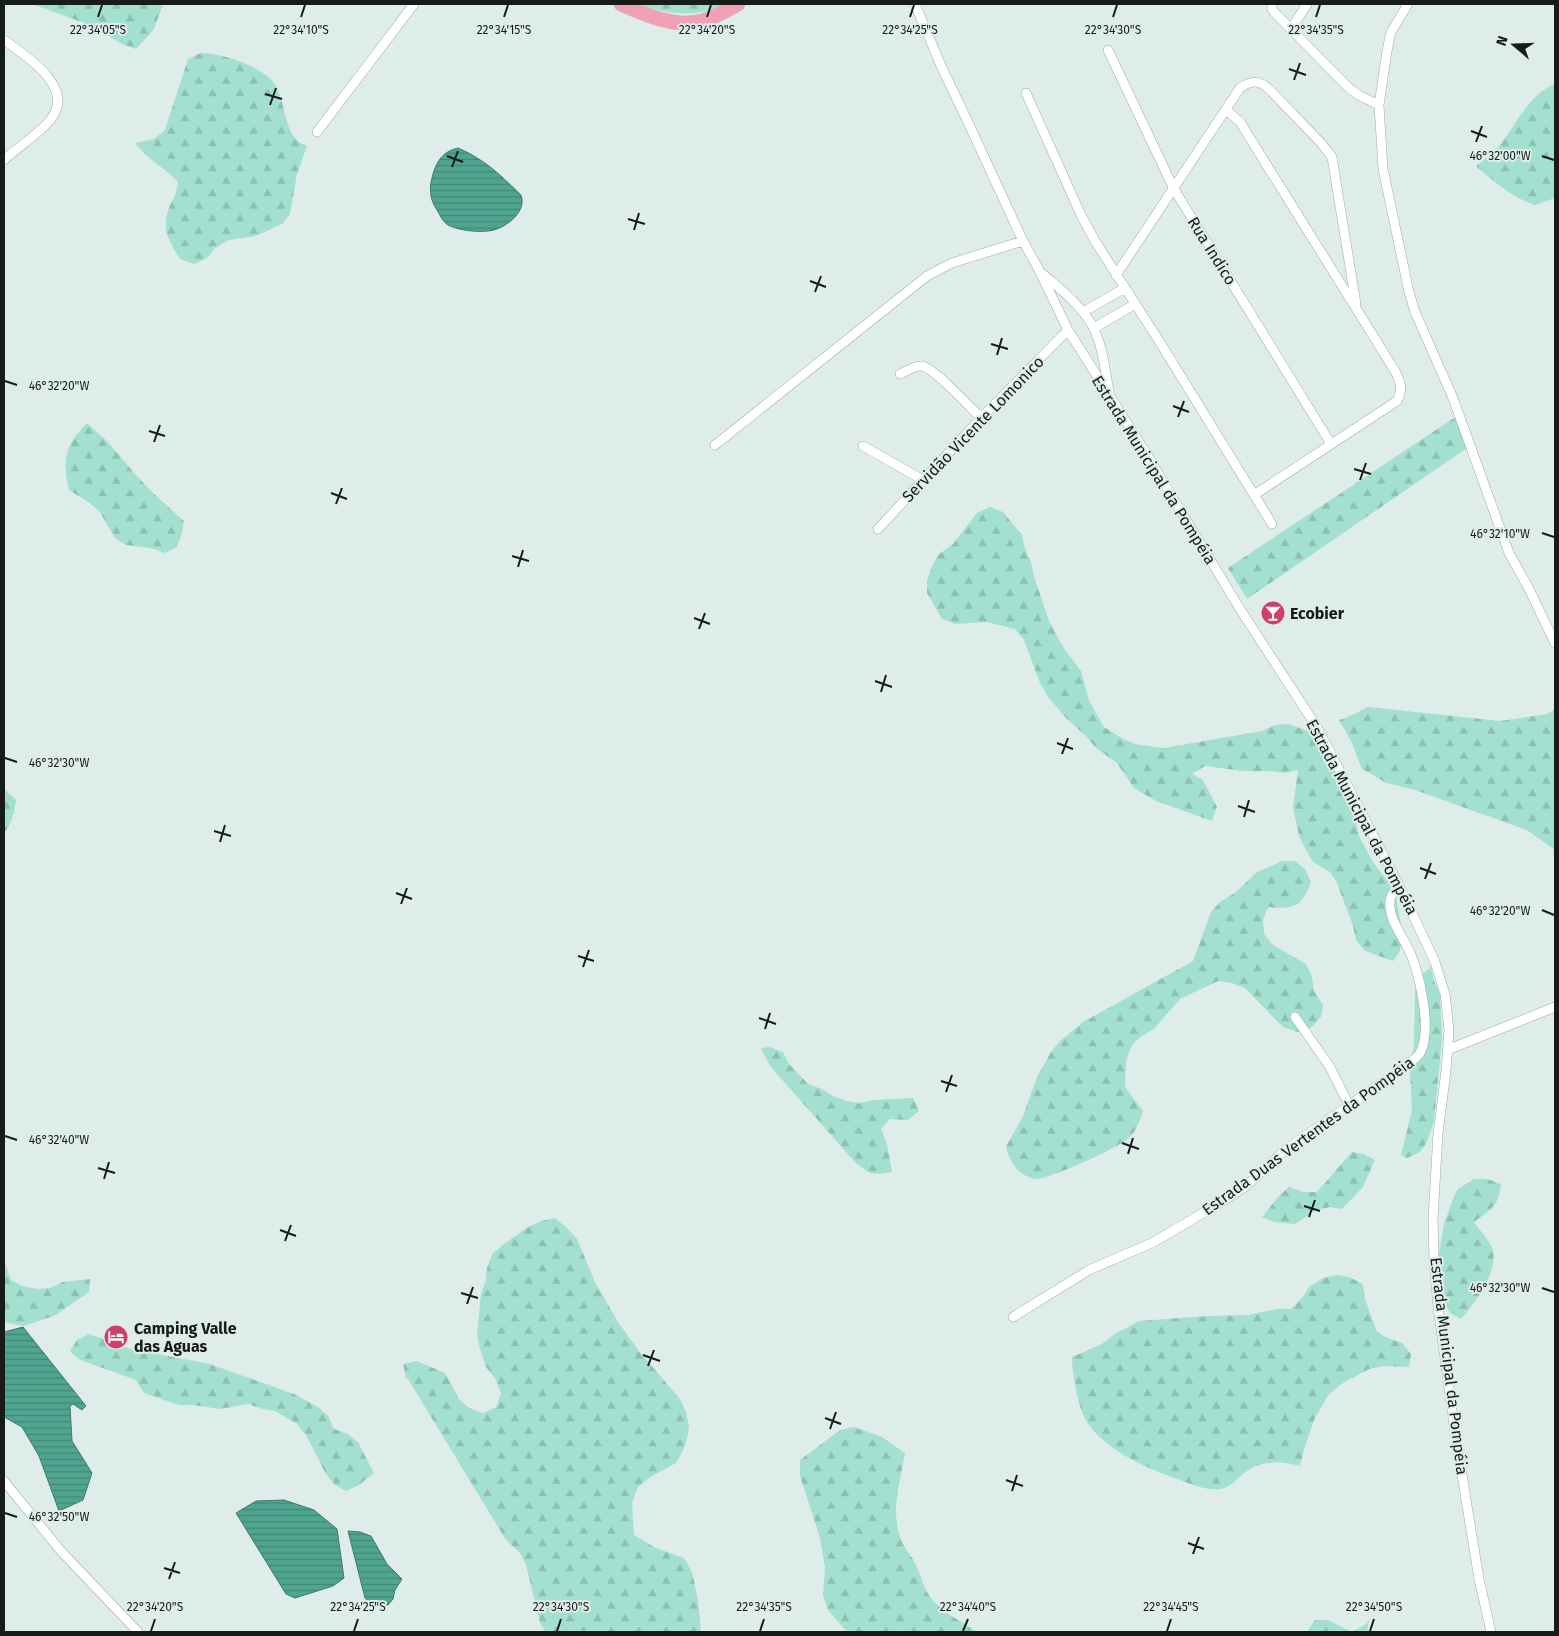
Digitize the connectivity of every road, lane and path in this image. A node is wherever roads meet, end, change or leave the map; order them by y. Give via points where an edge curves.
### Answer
1 (414, 4) edge
2 (621, 4) edge
3 (738, 4) edge
4 (915, 4) edge
5 (1272, 4) edge
6 (1307, 4) edge
7 (1408, 4) edge
8 (1291, 29) junction
9 (4, 40) edge
10 (1108, 50) dead end
11 (1026, 93) dead end
12 (1379, 105) junction
13 (1226, 110) junction
14 (317, 132) dead end
15 (4, 160) edge
16 (1174, 189) junction
17 (1023, 241) junction
18 (1039, 270) junction
19 (1116, 275) junction
20 (1125, 288) junction
21 (1135, 304) junction
22 (1357, 310) junction
23 (1083, 312) junction
24 (1094, 328) junction
25 (1068, 330) junction
26 (900, 374) dead end
27 (1111, 399) junction
28 (981, 418) junction
29 (1332, 444) junction
30 (715, 445) dead end
31 (863, 446) dead end
32 (923, 480) junction
33 (1254, 494) junction
34 (1272, 524) dead end
35 (878, 529) dead end
36 (1555, 643) edge
37 (1399, 885) junction
38 (1555, 1007) edge
39 (1294, 1017) dead end
40 (1447, 1050) junction
41 (1349, 1105) junction
42 (1013, 1317) dead end
43 (4, 1481) edge
44 (138, 1632) edge
45 (1491, 1632) edge

1 - 14 street
2 - 3 main road via 646,15 685,22 702,21
4 - 17 street, Estrada Municipal da Pompéia
5 - 8 street via 1274,12
6 - 8 street
7 - 12 street via 1391,32
8 - 12 street via 1350,89
9 - 15 street via 49,76 56,88 57,109 50,120
10 - 16 street, Rua Indico
11 - 19 street via 1082,215
12 - 36 street via 1383,169 1415,312 1453,398 1509,553
13 - 16 street
13 - 22 street via 1240,122
13 - 22 street via 1240,88 1254,82 1264,84 1328,150 1335,167
16 - 19 street
16 - 29 street, Rua Indico
17 - 18 street, Estrada Municipal da Pompéia
17 - 30 street via 952,263 927,276
18 - 23 street
18 - 25 street, Estrada Municipal da Pompéia
19 - 20 street
20 - 21 street
20 - 23 street
21 - 24 street
21 - 33 street
22 - 29 street via 1400,379 1400,396
23 - 24 street
24 - 27 street
25 - 27 street, Estrada Municipal da Pompéia
25 - 28 street, Servidão Vicente Lomonico
26 - 28 street via 916,366 927,368
27 - 37 street, Estrada Municipal da Pompéia via 1318,729
28 - 32 street, Servidão Vicente Lomonico
29 - 33 street
31 - 32 street
32 - 35 street, Servidão Vicente Lomonico
33 - 34 street
37 - 40 street, Estrada Municipal da Pompéia via 1435,962 1445,994 1449,1030
37 - 41 street, Estrada Duas Vertentes da Pompéia via 1389,902 1419,982 1425,1040 1419,1054 1406,1066
38 - 40 street
39 - 41 street via 1330,1067
40 - 45 street, Estrada Municipal da Pompéia via 1438,1133 1434,1260 1457,1442
41 - 42 street, Estrada Duas Vertentes da Pompéia via 1285,1150 1245,1187 1213,1208 1152,1243 1089,1270
43 - 44 street via 60,1550

